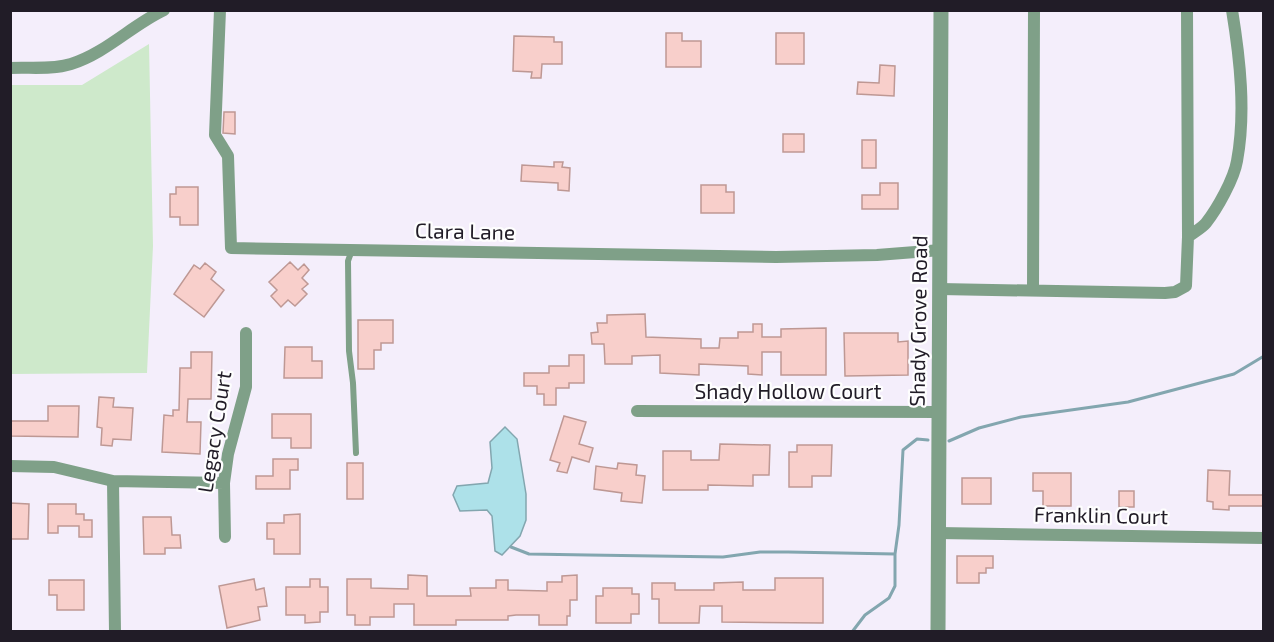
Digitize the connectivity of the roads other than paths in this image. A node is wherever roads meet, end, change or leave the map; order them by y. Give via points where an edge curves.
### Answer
1 (164, 10) edge
2 (220, 10) edge
3 (941, 10) edge
4 (1034, 10) edge
5 (1187, 10) edge
6 (1232, 10) edge
7 (10, 68) edge
8 (1188, 237) junction
9 (352, 250) junction
10 (941, 250) junction
11 (940, 289) junction
12 (1033, 290) junction
13 (246, 333) dead end
14 (638, 411) dead end
15 (939, 412) junction
16 (356, 453) dead end
17 (10, 466) edge
18 (113, 481) junction
19 (224, 483) junction
20 (938, 533) junction
21 (225, 537) dead end
22 (1263, 538) edge
23 (115, 632) edge
24 (938, 632) edge

1 - 7 street via 96,54 70,64
2 - 9 street, Clara Lane via 215,135 228,156 231,248
3 - 10 street, Shady Grove Road
4 - 12 street
5 - 8 street
6 - 8 street via 1241,115 1237,164 1205,224
8 - 12 street via 1186,286 1175,292
9 - 10 street, Clara Lane via 776,257
9 - 16 lane via 348,261 349,351
10 - 11 street, Shady Grove Road
11 - 12 street
11 - 15 street, Shady Grove Road
13 - 19 street, Legacy Court via 246,387
14 - 15 street, Shady Hollow Court
15 - 20 street, Shady Grove Road
17 - 18 street via 54,467
18 - 19 street
18 - 23 street
19 - 21 street, Legacy Court
20 - 22 street, Franklin Court
20 - 24 street, Shady Grove Road

